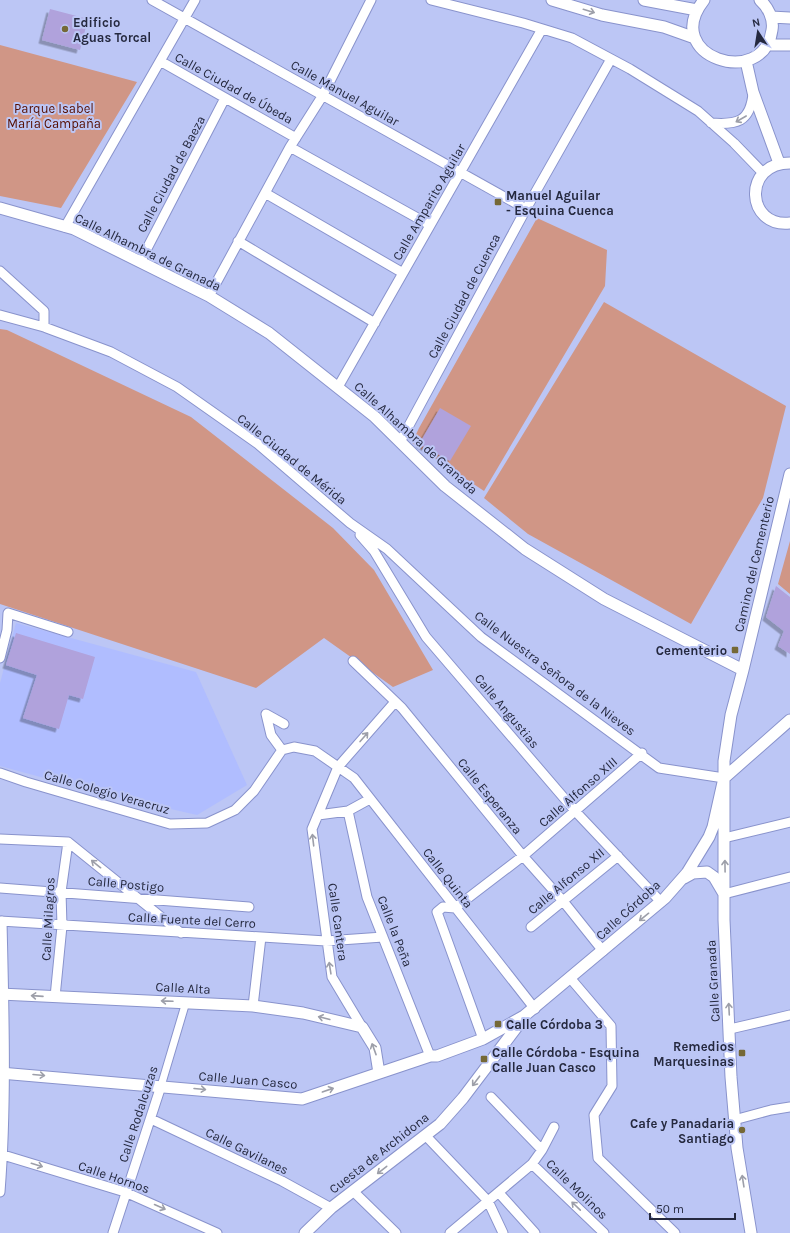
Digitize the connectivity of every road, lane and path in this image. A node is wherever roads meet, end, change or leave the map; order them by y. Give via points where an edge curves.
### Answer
1 (152, 0) edge
2 (195, 0) edge
3 (371, 0) edge
4 (431, 0) edge
5 (552, 0) edge
6 (644, 0) edge
7 (704, 0) edge
8 (760, 0) edge
9 (697, 10) junction
10 (771, 16) junction
11 (790, 18) edge
12 (184, 19) junction
13 (542, 29) junction
14 (695, 38) junction
15 (767, 45) junction
16 (790, 45) edge
17 (611, 59) junction
18 (160, 61) junction
19 (746, 61) junction
20 (754, 92) junction
21 (323, 95) junction
22 (225, 98) junction
23 (711, 123) junction
24 (296, 138) junction
25 (290, 147) junction
26 (785, 163) edge
27 (460, 172) junction
28 (762, 173) junction
29 (265, 193) junction
30 (0, 208) edge
31 (526, 209) junction
32 (790, 224) edge
33 (430, 225) junction
34 (65, 227) junction
35 (238, 241) junction
36 (140, 262) junction
37 (0, 271) edge
38 (403, 273) junction
39 (209, 296) junction
40 (0, 315) edge
41 (375, 323) junction
42 (44, 327) junction
43 (338, 387) junction
44 (400, 442) junction
45 (790, 474) edge
46 (350, 523) junction
47 (4, 611) edge
48 (68, 632) dead end
49 (0, 658) edge
50 (353, 661) dead end
51 (743, 670) junction
52 (395, 702) junction
53 (790, 720) edge
54 (284, 724) dead end
55 (282, 750) junction
56 (642, 754) junction
57 (338, 767) junction
58 (0, 773) edge
59 (724, 778) junction
60 (370, 799) junction
61 (348, 811) junction
62 (576, 812) junction
63 (318, 815) junction
64 (790, 822) edge
65 (724, 838) junction
66 (0, 839) edge
67 (68, 842) junction
68 (523, 856) junction
69 (618, 856) junction
70 (790, 877) edge
71 (680, 881) junction
72 (0, 888) edge
73 (61, 892) junction
74 (724, 894) junction
75 (139, 899) junction
76 (563, 901) junction
77 (661, 902) junction
78 (249, 907) dead end
79 (455, 908) junction
80 (1, 921) edge
81 (62, 926) junction
82 (531, 927) dead end
83 (181, 933) junction
84 (261, 937) junction
85 (383, 937) junction
86 (326, 940) junction
87 (603, 951) junction
88 (571, 979) junction
89 (2, 994) edge
90 (55, 997) junction
91 (186, 1002) junction
92 (253, 1006) junction
93 (535, 1009) junction
94 (790, 1015) edge
95 (524, 1016) junction
96 (362, 1027) junction
97 (730, 1029) junction
98 (483, 1038) junction
99 (430, 1056) junction
100 (490, 1062) junction
101 (2, 1073) edge
102 (379, 1073) junction
103 (161, 1086) junction
104 (491, 1097) dead end
105 (790, 1107) edge
106 (152, 1119) junction
107 (734, 1120) junction
108 (554, 1126) dead end
109 (426, 1136) junction
110 (542, 1150) junction
111 (1, 1154) edge
112 (532, 1164) junction
113 (0, 1192) edge
114 (125, 1192) junction
115 (354, 1192) junction
116 (499, 1193) junction
117 (488, 1201) junction
118 (331, 1208) junction
119 (113, 1233) edge
120 (217, 1233) edge
121 (305, 1233) edge
122 (396, 1233) edge
123 (450, 1233) edge
124 (503, 1233) edge
125 (534, 1233) edge
126 (604, 1233) edge
127 (675, 1233) edge
128 (751, 1233) edge

1 - 12 street, Calle Manuel Aguilar
2 - 12 street
3 - 21 street
4 - 13 street
5 -> 14 street via 602,15 664,27
6 - 9 street
7 - 9 street
8 - 10 street
9 - 14 street via 694,20
10 - 11 street
10 - 15 street via 772,29
12 - 18 street
12 - 21 street, Calle Manuel Aguilar
13 - 17 street via 572,38
13 - 27 street, Calle Amparito Aguilar
14 - 19 street via 705,52 720,61
15 - 16 street
15 - 19 street
17 - 23 street via 698,111
17 - 31 street, Calle Ciudad de Cuenca
18 - 22 street, Calle Ciudad de Úbeda
18 - 34 street
19 - 20 street
20 -> 23 street via 752,107 742,120 732,124
20 - 26 street
21 - 24 street
21 - 27 street, Calle Manuel Aguilar
22 - 24 street, Calle Ciudad de Úbeda
22 - 36 street, Calle Ciudad de Baeza
23 - 28 street
24 - 25 street
25 - 29 street
25 - 33 street
26 - 28 street via 770,167
27 - 31 street, Calle Manuel Aguilar
27 - 33 street, Calle Amparito Aguilar
28 - 32 street via 755,191 760,210 775,222
29 - 35 street
29 - 38 street
30 - 34 street, Calle Alhambra de Granada
31 - 44 street, Calle Ciudad de Cuenca
33 - 38 street, Calle Amparito Aguilar
34 - 36 street, Calle Alhambra de Granada
35 - 39 street
35 - 41 street
36 - 39 street, Calle Alhambra de Granada
37 - 42 street via 44,311
38 - 41 street, Calle Amparito Aguilar
39 - 43 street, Calle Alhambra de Granada via 270,333
40 - 42 street, Calle Ciudad de Mérida
41 - 43 street, Calle Amparito Aguilar
42 - 46 street, Calle Ciudad de Mérida via 111,352 177,387 258,444
43 - 44 street, Calle Alhambra de Granada via 375,417
44 - 51 street, Calle Alhambra de Granada via 445,486 525,549 604,599
45 - 51 street, Camino del Cementerio
46 - 56 street, Calle Nuestra Señora de la Nieves via 387,549 481,637
46 - 62 street, Calle Angustias via 374,552 426,637
47 - 48 street
47 - 49 street via 7,630
50 - 52 street, Calle Esperanza
51 - 59 street, Camino del Cementerio via 726,738
57 -> 52 street, Calle Cantera
52 - 68 street, Calle Esperanza
53 - 59 street
54 - 55 street via 266,714 271,735
55 - 57 street via 294,747 316,751
55 - 58 street, Calle Colegio Veracruz via 254,791 235,810 207,823 170,824
56 - 59 street, Calle Nuestra Señora de la Nieves via 659,768
56 - 62 street, Calle Alfonso XIII
57 - 60 street, Calle Quinta via 354,778
57 - 63 street, Calle Cantera
59 - 65 street, Calle Granada
59 - 71 street, Calle Córdoba via 713,827 704,847
60 - 61 street
60 - 79 street, Calle Quinta
61 - 63 street
61 - 85 street, Calle la Peña via 367,897
62 - 68 street, Calle Alfonso XIII
62 - 69 street, Calle Angustias
86 -> 63 street, Calle Cantera via 312,829
64 - 65 street
74 -> 65 street, Calle Granada
66 - 67 street
67 - 73 street, Calle Milagros
75 -> 67 street
68 - 76 street, Calle Esperanza
68 - 79 street, Calle Alfonso XIII
69 - 76 street, Calle Alfonso XII
69 - 77 street, Calle Angustias
70 - 74 street
71 - 74 street via 693,873 707,872 714,877
71 - 77 street, Calle Córdoba
72 - 73 street, Calle Postigo
73 - 75 street, Calle Postigo
73 - 81 street, Calle Milagros
97 -> 74 street, Calle Granada
75 - 78 street, Calle Postigo
75 - 83 street
76 - 82 street, Calle Alfonso XII
76 - 87 street, Calle Esperanza
77 -> 87 street, Calle Córdoba
79 - 93 street, Calle Quinta
79 - 98 street via 443,907 437,912
80 - 81 street, Calle Fuente del Cerro
80 - 89 street
81 - 83 street, Calle Fuente del Cerro
81 - 90 street, Calle Milagros
83 - 84 street, Calle Fuente del Cerro
84 - 86 street, Calle Fuente del Cerro
84 - 92 street
85 - 86 street, Calle Fuente del Cerro
85 - 99 street, Calle la Peña
96 -> 86 street, Calle Cantera via 332,978
87 - 88 street, Calle Córdoba
88 - 93 street, Calle Córdoba
88 - 127 street via 610,1026 612,1086 594,1115 598,1158
90 -> 89 street, Calle Alta
89 - 101 street
91 -> 90 street, Calle Alta
91 - 92 street, Calle Alta
91 - 103 street, Calle Rodalcuzas
96 -> 92 street, Calle Alta via 303,1013
93 - 95 street, Calle Córdoba
94 - 97 street
95 - 98 street, Calle Juan Casco
95 - 100 street, Cuesta de Archidona
102 -> 96 street, Calle Cantera via 375,1048
97 - 107 street, Calle Granada
98 - 99 street, Calle Juan Casco via 437,1056
98 - 100 street via 491,1045
99 - 102 street, Calle Juan Casco
100 -> 109 street, Cuesta de Archidona via 463,1098
101 -> 103 street, Calle Juan Casco
101 - 111 street
103 -> 102 street, Calle Juan Casco via 302,1099
103 - 106 street, Calle Rodalcuzas
104 - 110 street, Calle Molinos
105 - 107 street
106 - 114 street, Calle Rodalcuzas
106 - 118 street, Calle Gavilanes via 282,1181
128 -> 107 street, Calle Granada
108 - 110 street
109 -> 115 street, Cuesta de Archidona
109 - 117 street
110 - 112 street
111 - 113 street
111 -> 114 street, Calle Hornos
112 - 116 street
126 -> 112 street, Calle Molinos
114 - 119 street, Calle Rodalcuzas
114 -> 120 street, Calle Hornos
115 - 118 street, Cuesta de Archidona
115 - 122 street
116 - 117 street
116 - 125 street
117 - 123 street
117 - 124 street
118 - 121 street, Cuesta de Archidona

